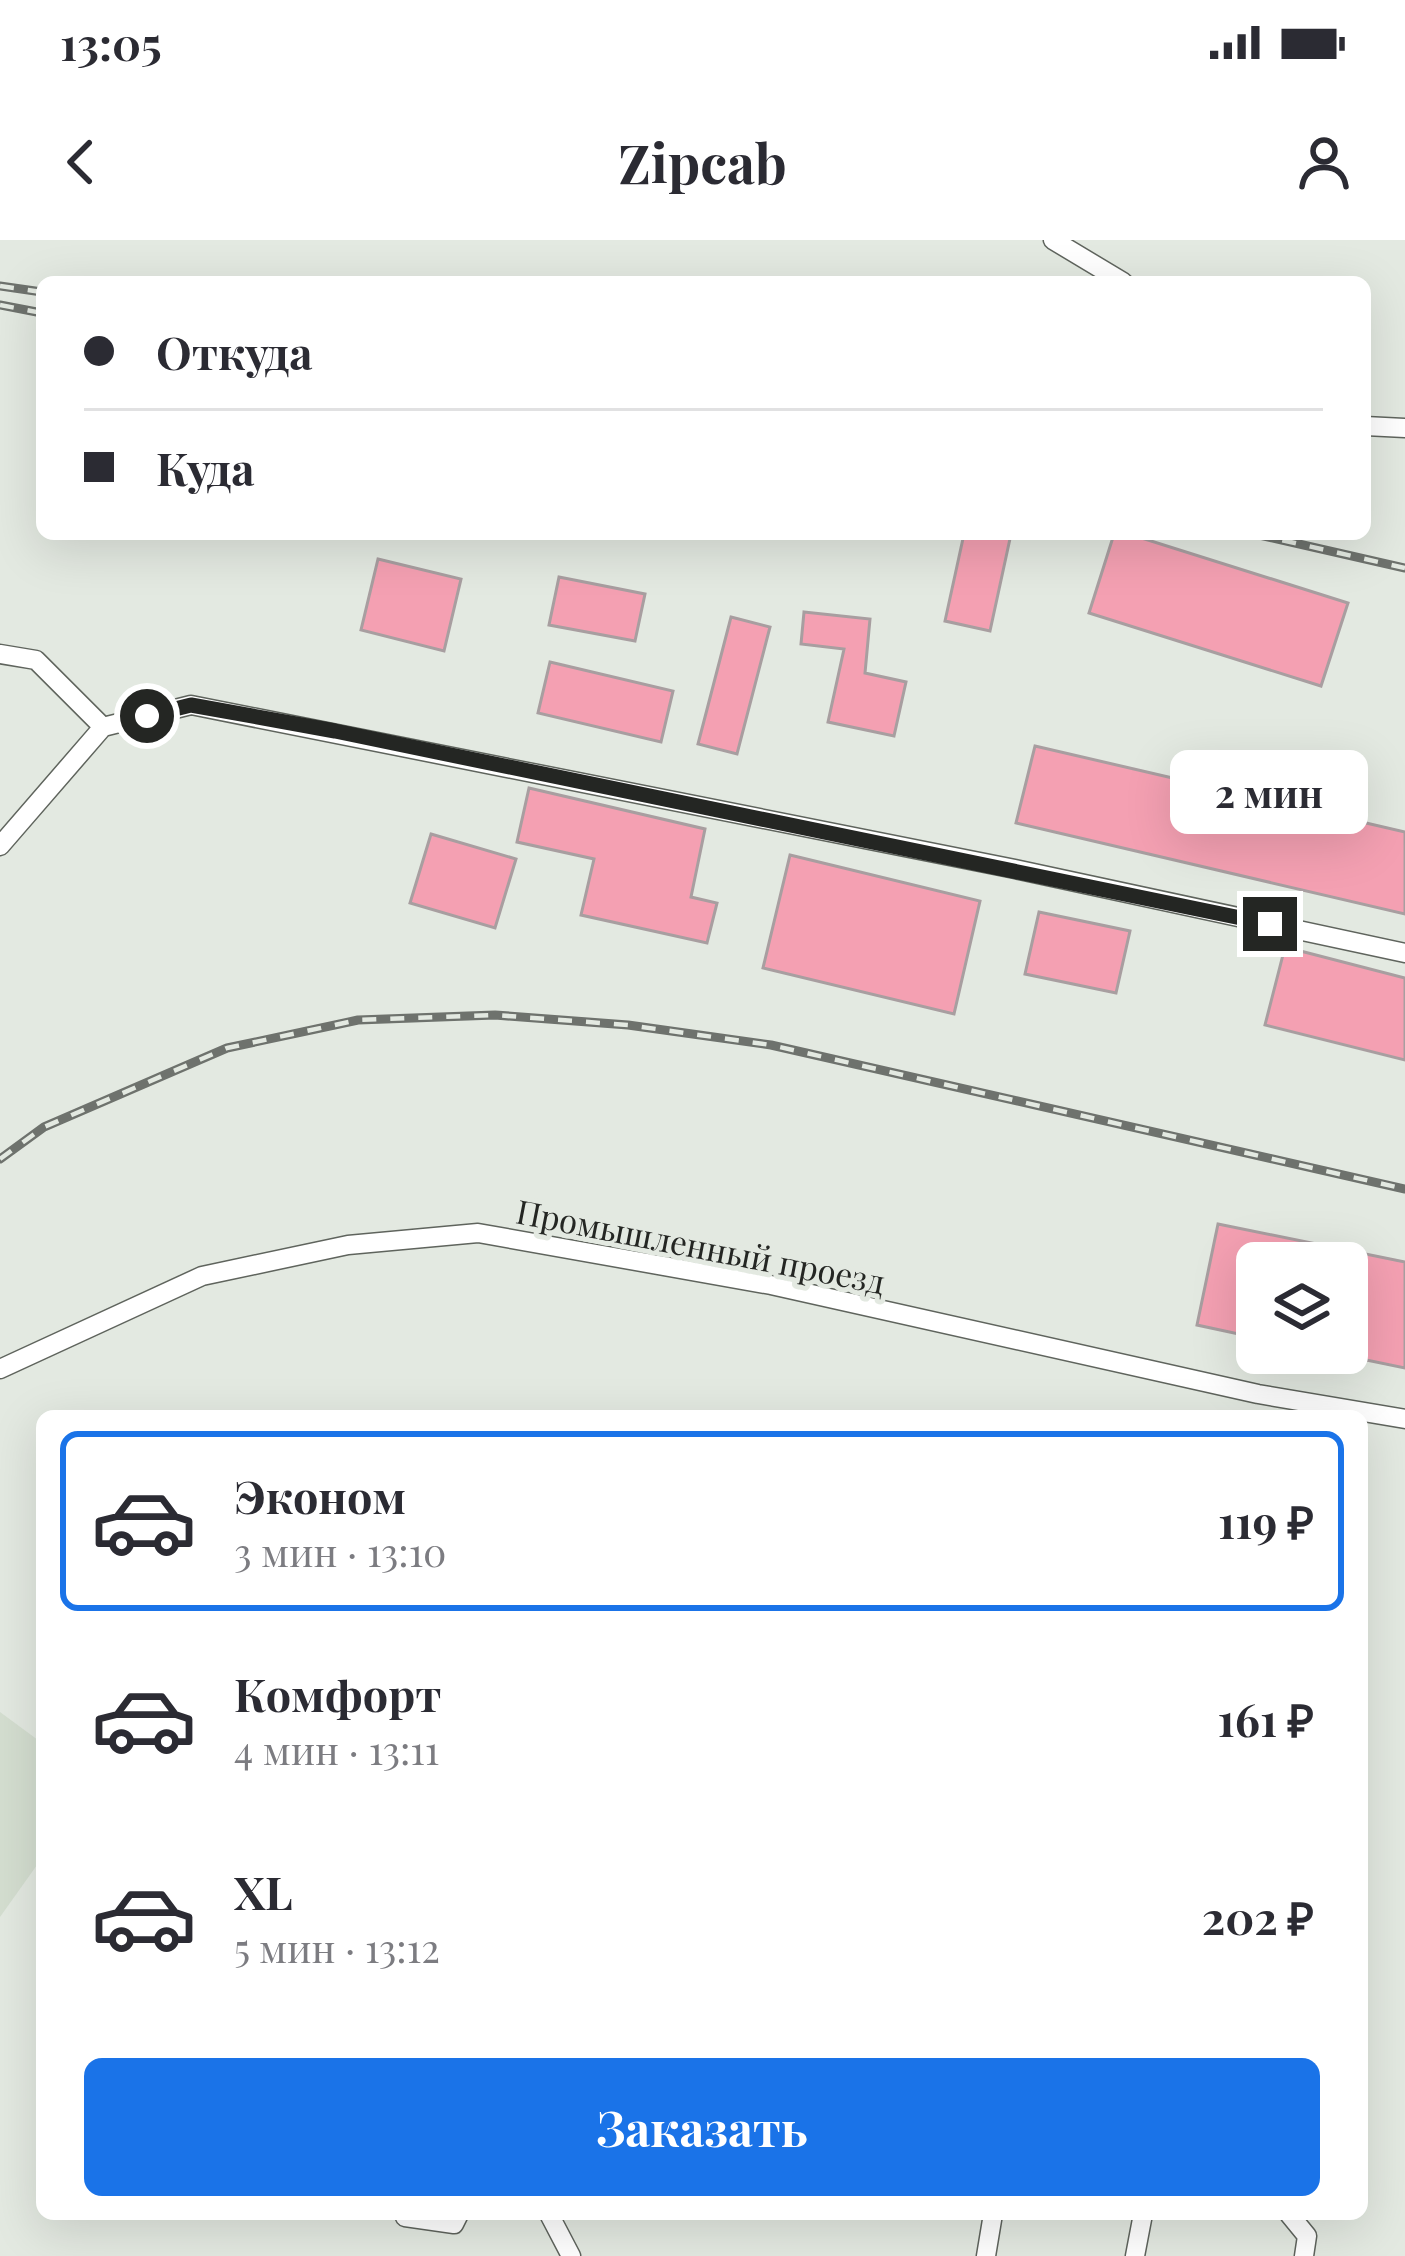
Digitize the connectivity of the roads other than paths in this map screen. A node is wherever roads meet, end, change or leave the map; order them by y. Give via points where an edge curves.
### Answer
1 (1053, 240) edge
2 (1113, 276) edge
3 (1371, 426) edge
4 (1405, 428) edge
5 (0, 654) edge
6 (103, 727) junction
7 (0, 845) edge
8 (1405, 953) edge
9 (0, 1370) edge
10 (1352, 1410) edge
11 (1368, 1413) edge
12 (1405, 1419) edge
13 (426, 2220) edge
14 (456, 2220) edge
15 (552, 2220) edge
16 (992, 2220) edge
17 (1142, 2220) edge
18 (1294, 2220) edge
19 (572, 2256) edge
20 (986, 2256) edge
21 (1135, 2256) edge
22 (1304, 2256) edge

1 - 2 street
3 - 4 street
5 - 6 street via 36,659
6 - 7 street
6 - 8 street via 191,705
9 - 10 street, Промышленный проезд via 202,1276 348,1245 478,1233 771,1285
11 - 12 street, Промышленный проезд
13 - 14 street
15 - 19 street
16 - 20 street
17 - 21 street
18 - 22 street via 1307,2236

